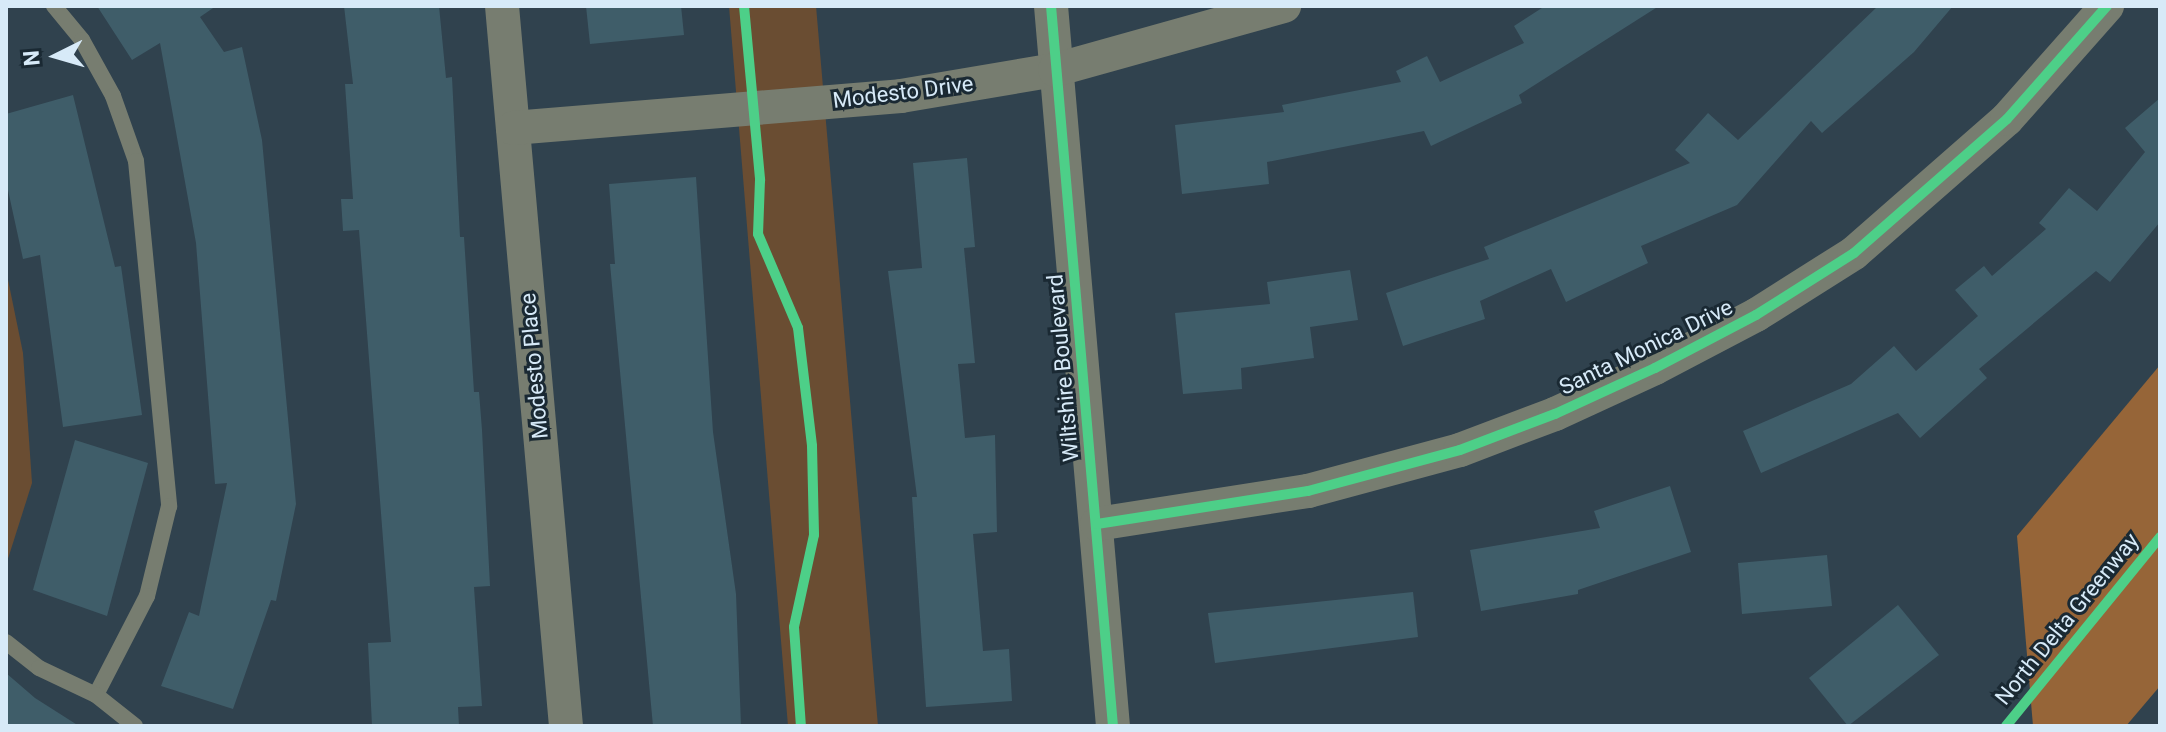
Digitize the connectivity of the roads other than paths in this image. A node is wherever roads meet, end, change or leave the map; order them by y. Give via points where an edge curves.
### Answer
1 (54, 6) edge
2 (502, 6) edge
3 (1051, 6) edge
4 (1284, 6) edge
5 (2107, 6) edge
6 (1055, 70) junction
7 (513, 128) junction
8 (1097, 524) junction
9 (6, 642) edge
10 (96, 695) junction
11 (135, 726) edge
12 (566, 726) edge
13 (1113, 726) edge

1 - 10 lane via 82,40 113,96 136,161 169,506 147,596
2 - 7 street, Modesto Place
3 - 6 street, Wiltshire Boulevard
4 - 6 street, Modesto Drive
5 - 8 street, Santa Monica Drive via 2007,119 1854,253 1756,315 1655,368 1460,450 1308,491
6 - 7 street, Modesto Drive via 901,96
6 - 8 street, Wiltshire Boulevard
7 - 12 street, Modesto Place
8 - 13 street, Wiltshire Boulevard
9 - 10 lane via 39,668
10 - 11 lane

